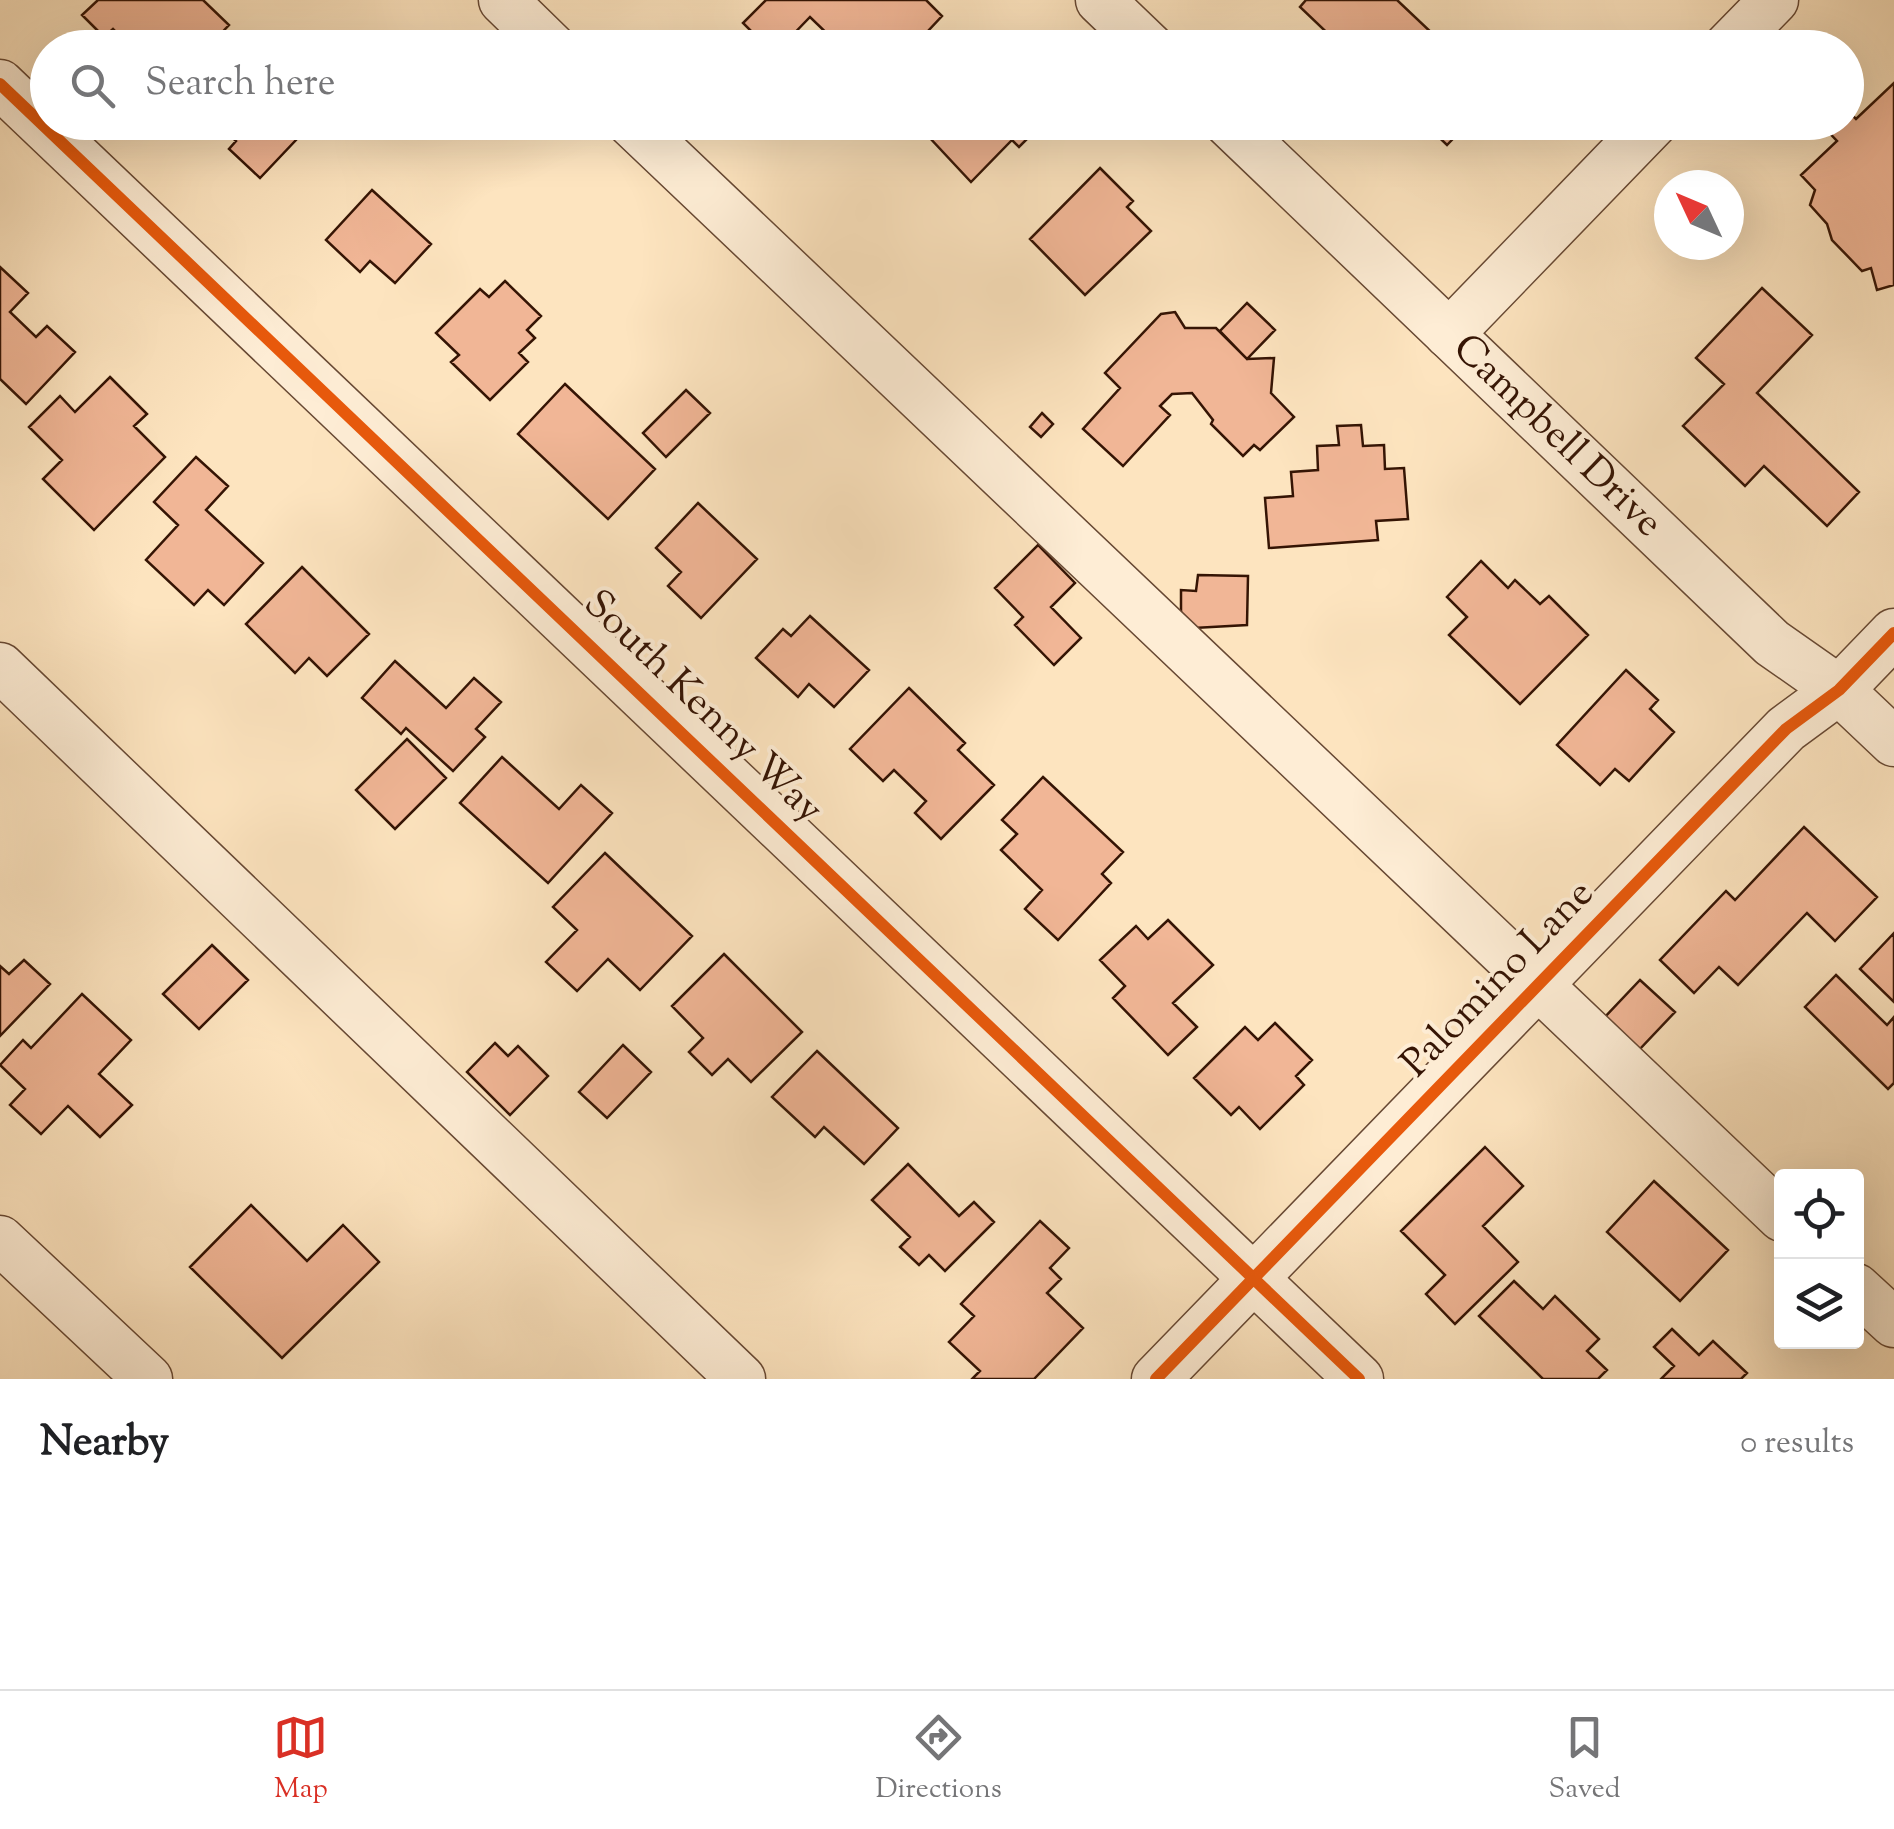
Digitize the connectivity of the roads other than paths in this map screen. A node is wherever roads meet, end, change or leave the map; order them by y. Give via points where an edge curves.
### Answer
1 (503, 0) edge
2 (1100, 0) edge
3 (1774, 0) edge
4 (534, 30) edge
5 (1131, 30) edge
6 (1745, 30) edge
7 (0, 84) edge
8 (30, 113) edge
9 (59, 140) edge
10 (650, 140) edge
11 (1247, 140) edge
12 (1637, 140) edge
13 (1448, 334) junction
14 (1894, 634) edge
15 (0, 667) edge
16 (1838, 690) junction
17 (1894, 742) edge
18 (1539, 987) junction
19 (1774, 1209) edge
20 (0, 1240) edge
21 (1254, 1278) junction
22 (1864, 1295) edge
23 (1894, 1323) edge
24 (148, 1379) edge
25 (741, 1379) edge
26 (1156, 1379) edge
27 (1359, 1379) edge

1 - 4 street
2 - 5 street
3 - 6 street
7 - 8 street, South Kenny Way
9 - 21 street, South Kenny Way
10 - 18 street
11 - 13 street, Campbell Drive
12 - 13 street
13 - 16 street, Campbell Drive via 1772,643
14 - 16 street, Palomino Lane
15 - 25 street
16 - 17 street, Campbell Drive
16 - 18 street, Palomino Lane via 1786,729
18 - 19 street
18 - 21 street, Palomino Lane
20 - 24 street
21 - 26 street, Palomino Lane
21 - 27 street, South Kenny Way
22 - 23 street

